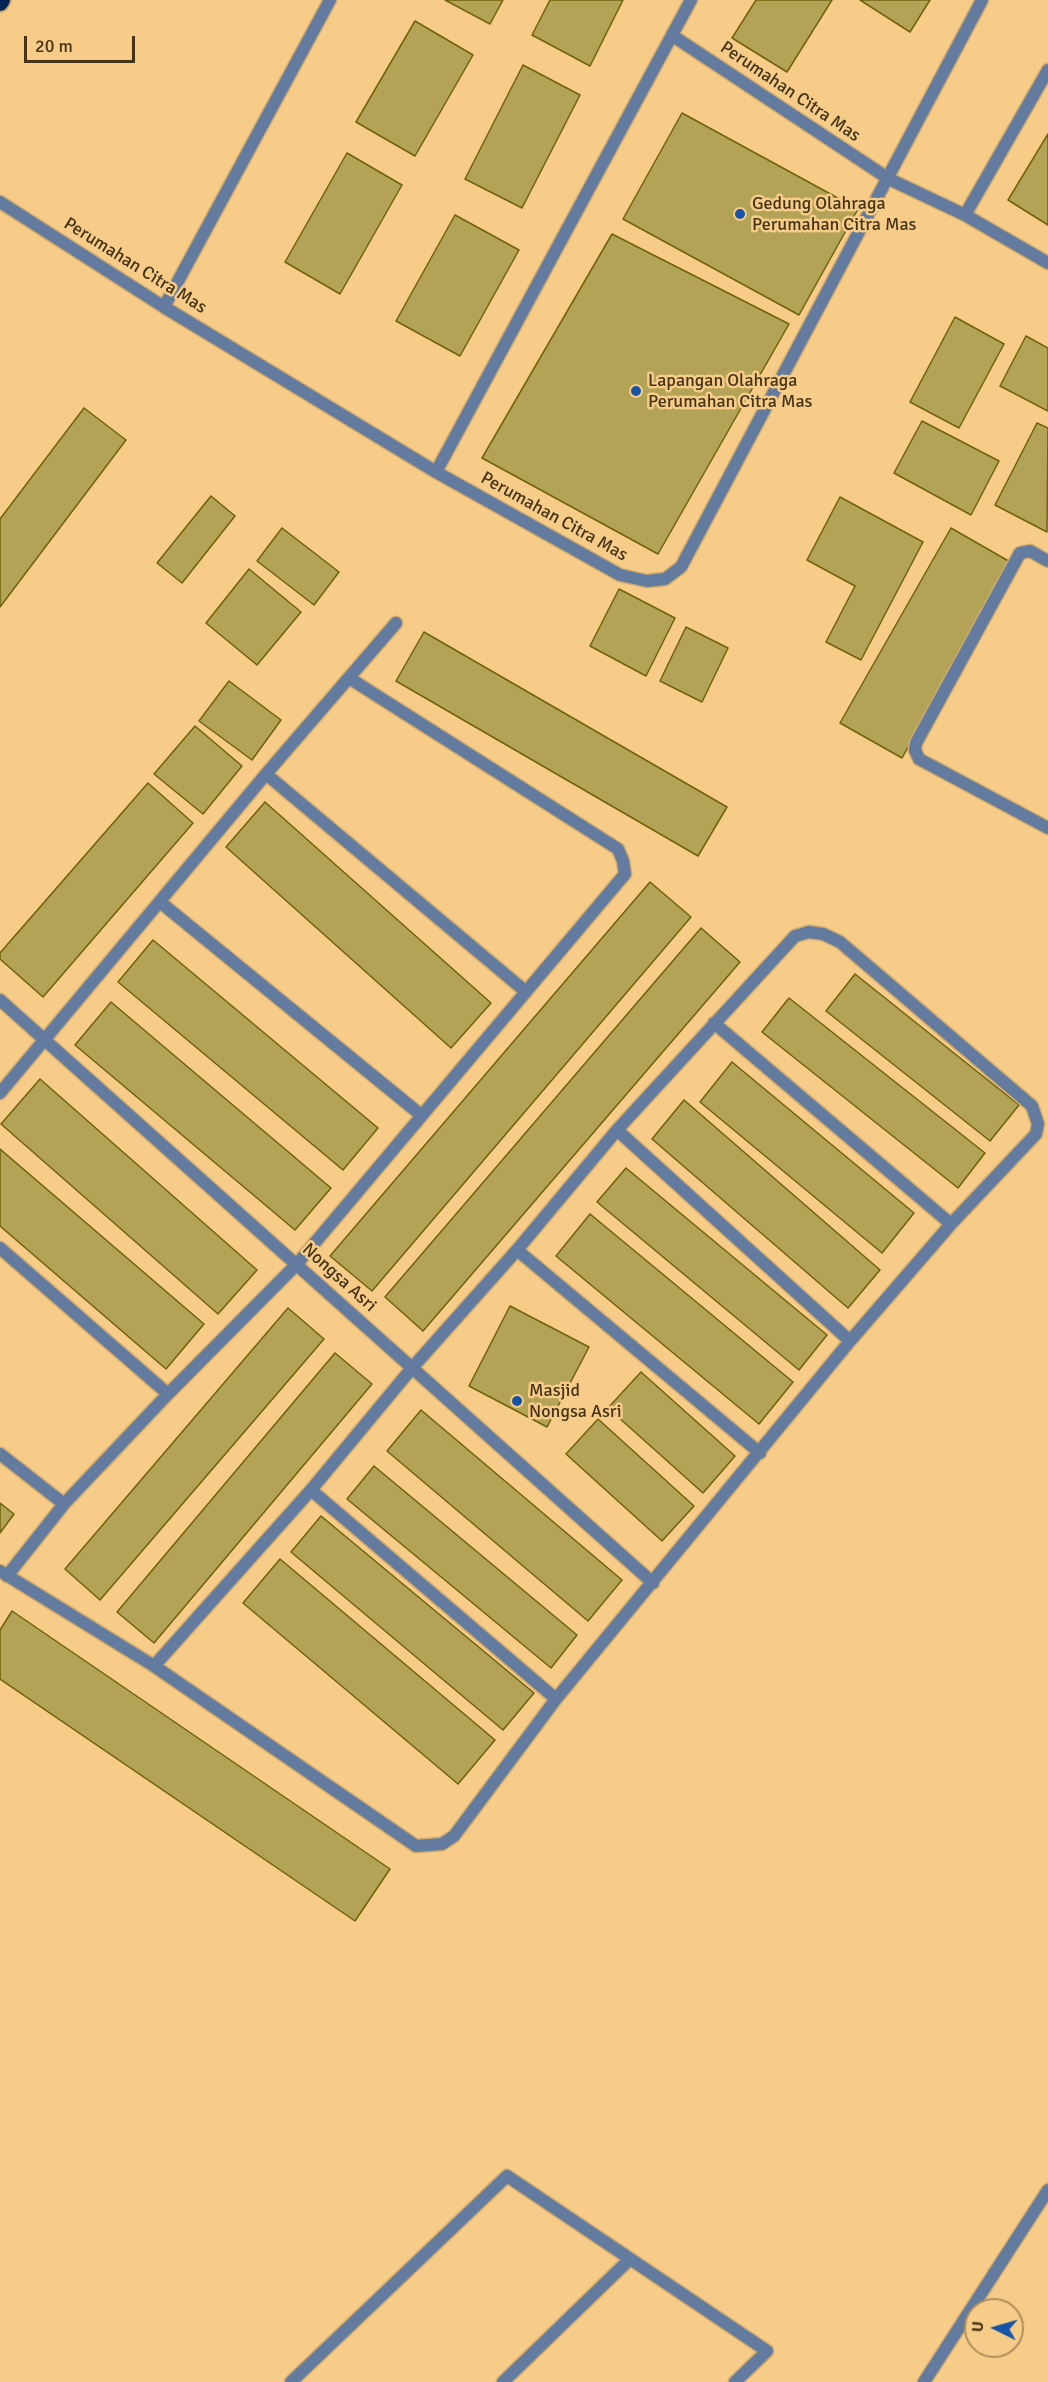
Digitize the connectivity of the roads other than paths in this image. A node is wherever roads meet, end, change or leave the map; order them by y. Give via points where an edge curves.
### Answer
1 (330, 0) edge
2 (691, 0) edge
3 (982, 0) edge
4 (672, 36) junction
5 (1048, 70) edge
6 (889, 179) junction
7 (0, 202) edge
8 (965, 215) junction
9 (1048, 263) edge
10 (164, 307) junction
11 (436, 472) junction
12 (1048, 561) edge
13 (396, 623) dead end
14 (349, 678) junction
15 (266, 774) junction
16 (1048, 828) edge
17 (160, 902) junction
18 (525, 991) junction
19 (0, 1000) edge
20 (714, 1023) junction
21 (46, 1041) junction
22 (0, 1093) edge
23 (421, 1115) junction
24 (617, 1130) junction
25 (951, 1224) junction
26 (0, 1248) edge
27 (517, 1250) junction
28 (297, 1264) junction
29 (850, 1341) junction
30 (412, 1368) junction
31 (168, 1394) junction
32 (0, 1454) edge
33 (760, 1454) junction
34 (311, 1490) junction
35 (64, 1504) junction
36 (3, 1573) edge
37 (653, 1583) junction
38 (154, 1666) junction
39 (556, 1699) junction
40 (1048, 2190) edge
41 (630, 2259) junction
42 (291, 2382) edge
43 (503, 2382) edge
44 (735, 2382) edge
45 (924, 2382) edge

1 - 10 street
2 - 4 street
3 - 6 street, Perumahan Citra Mas
4 - 6 street, Perumahan Citra Mas
4 - 11 street
5 - 8 street
6 - 8 street, Perumahan Citra Mas
6 - 11 street, Perumahan Citra Mas via 681,567 665,579 647,581 620,575
7 - 10 street, Perumahan Citra Mas
8 - 9 street, Perumahan Citra Mas
10 - 11 street, Perumahan Citra Mas
12 - 16 street via 1030,551 1020,553 915,750 919,759
13 - 14 street
14 - 15 street
14 - 18 street via 618,849 625,874
15 - 17 street
15 - 18 street
17 - 21 street
17 - 23 street
18 - 23 street
19 - 21 street, Nongsa Asri
20 - 24 street
20 - 25 street
20 - 25 street via 795,936 808,932 823,934 840,942 1032,1106 1036,1114 1036,1134
21 - 22 street
21 - 28 street, Nongsa Asri
23 - 28 street
24 - 27 street
24 - 29 street
25 - 29 street
26 - 31 street
27 - 30 street
27 - 33 street
28 - 30 street, Nongsa Asri
28 - 31 street
29 - 33 street
30 - 34 street
30 - 37 street, Nongsa Asri
31 - 35 street
32 - 35 street
33 - 37 street
34 - 38 street
34 - 39 street
35 - 36 street
36 - 38 street
37 - 39 street
38 - 39 street via 416,1846 442,1844 454,1836
40 - 45 street
41 - 42 street via 507,2176
41 - 43 street
41 - 44 street via 767,2351

